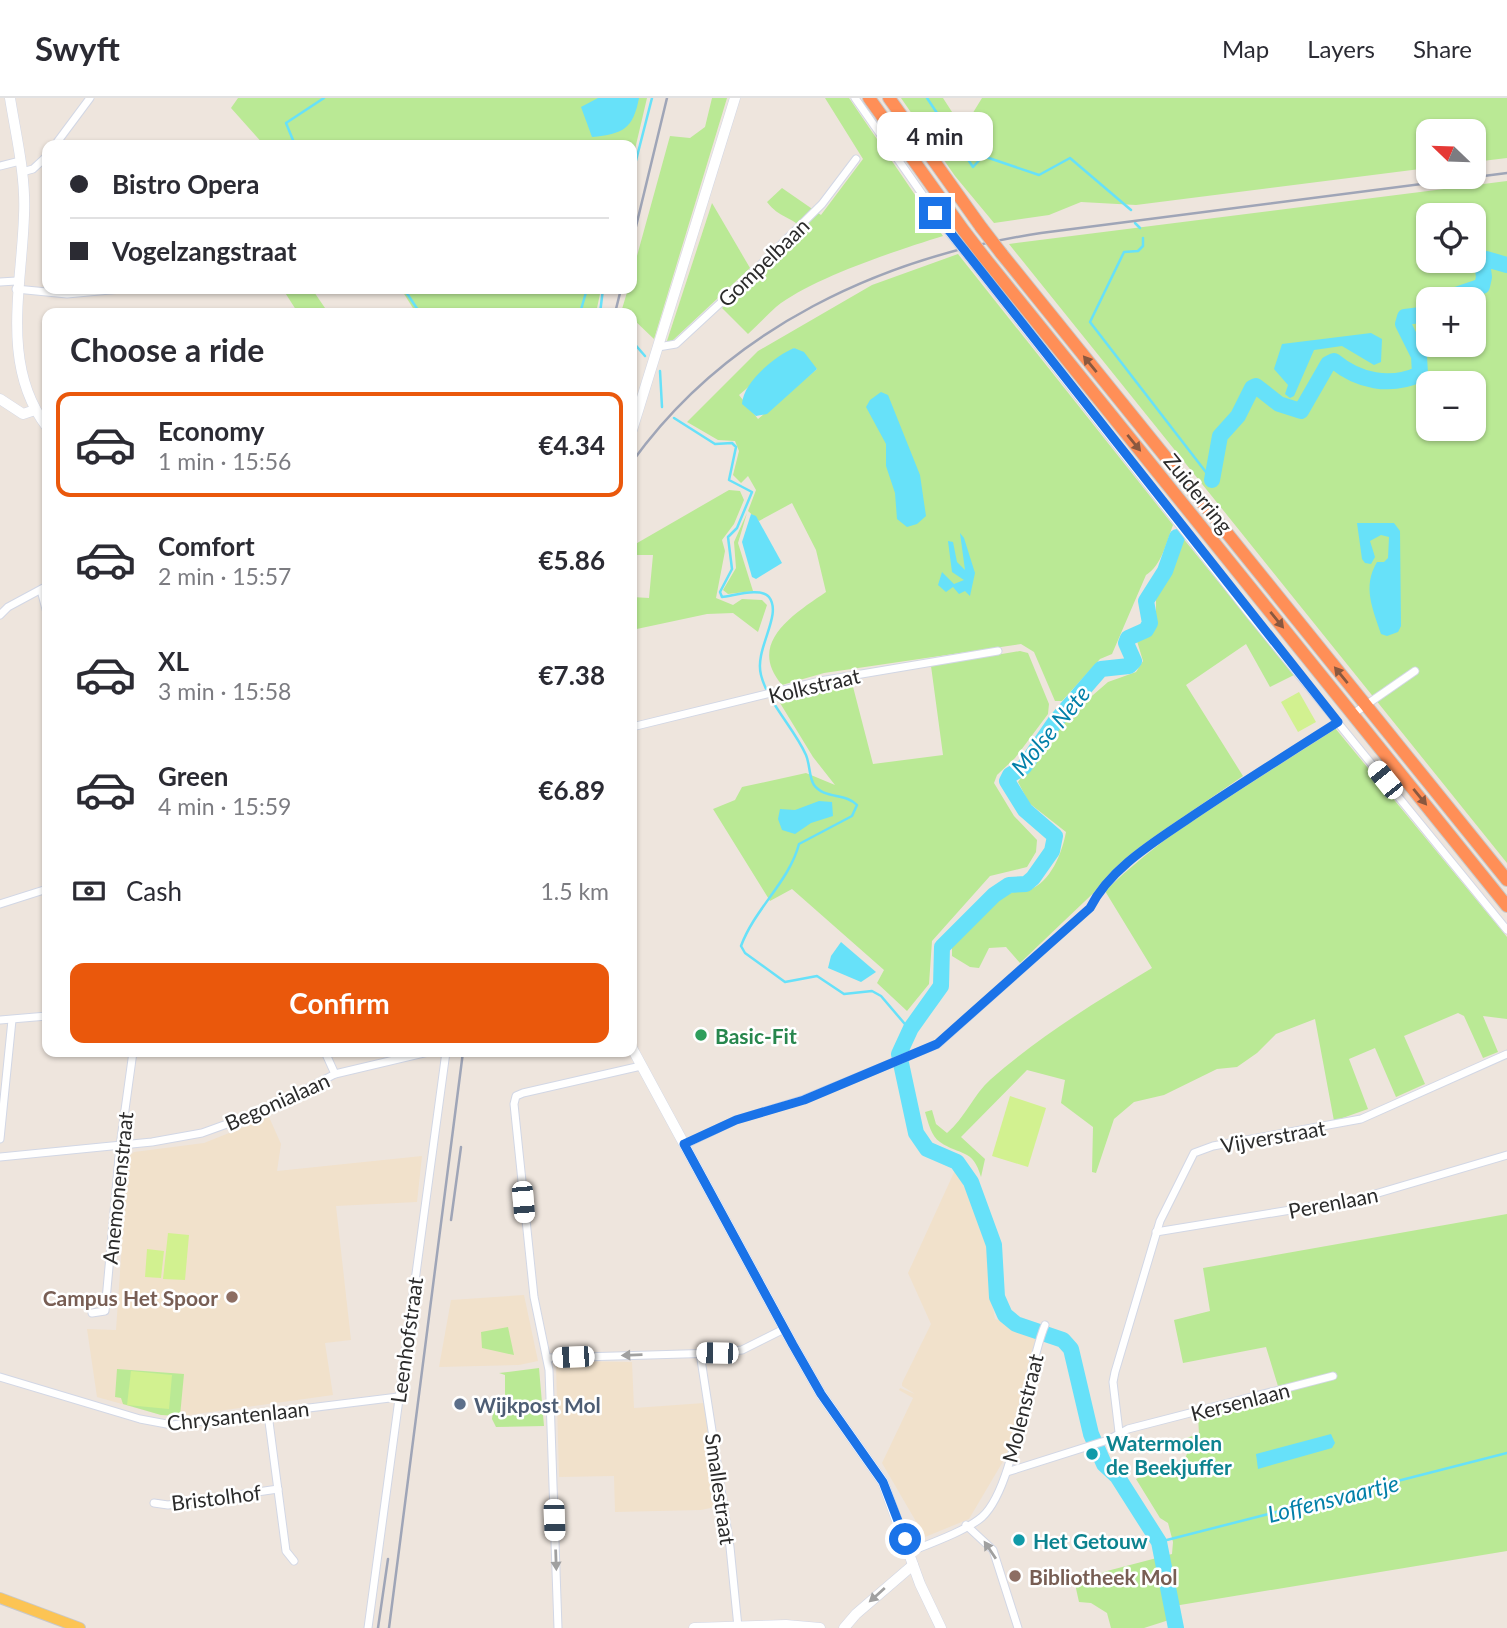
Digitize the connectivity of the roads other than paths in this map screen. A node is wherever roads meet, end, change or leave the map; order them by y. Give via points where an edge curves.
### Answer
1 (10, 98) edge
2 (90, 98) edge
3 (735, 98) edge
4 (855, 98) edge
5 (869, 98) edge
6 (889, 98) edge
7 (59, 140) edge
8 (856, 159) dead end
9 (42, 161) edge
10 (0, 166) edge
11 (21, 166) junction
12 (977, 258) junction
13 (0, 282) edge
14 (16, 285) junction
15 (42, 290) edge
16 (658, 347) junction
17 (0, 399) edge
18 (35, 410) junction
19 (637, 414) edge
20 (42, 420) edge
21 (42, 589) edge
22 (4, 605) edge
23 (0, 615) edge
24 (998, 651) dead end
25 (1415, 671) dead end
26 (1365, 705) junction
27 (1353, 715) junction
28 (1338, 722) junction
29 (637, 726) edge
30 (1507, 880) edge
31 (42, 891) edge
32 (0, 904) edge
33 (1507, 906) edge
34 (1507, 930) edge
35 (42, 1017) edge
36 (0, 1020) edge
37 (12, 1020) junction
38 (1507, 1054) edge
39 (132, 1057) edge
40 (327, 1057) edge
41 (407, 1057) edge
42 (444, 1057) edge
43 (636, 1057) edge
44 (641, 1066) junction
45 (335, 1074) junction
46 (0, 1139) edge
47 (684, 1144) junction
48 (120, 1146) junction
49 (1507, 1155) edge
50 (0, 1157) edge
51 (1156, 1232) junction
52 (92, 1313) dead end
53 (785, 1329) junction
54 (1043, 1329) dead end
55 (700, 1353) junction
56 (548, 1358) junction
57 (1333, 1376) dead end
58 (0, 1377) edge
59 (398, 1396) junction
60 (268, 1413) junction
61 (1119, 1432) junction
62 (1007, 1472) junction
63 (278, 1489) junction
64 (154, 1503) dead end
65 (966, 1525) junction
66 (909, 1552) junction
67 (294, 1561) dead end
68 (913, 1565) junction
69 (0, 1598) edge
70 (738, 1627) edge
71 (80, 1628) edge
72 (368, 1628) edge
73 (558, 1628) edge
74 (694, 1628) edge
75 (820, 1628) edge
76 (845, 1628) edge
77 (942, 1628) edge
78 (1018, 1628) edge

1 - 11 main road
2 - 7 street
3 - 16 main road
4 - 12 street, bridge via 950,234
5 - 12 highway, Zuiderring, bridge via 964,231
26 -> 6 highway, Zuiderring, bridge via 1001,253
8 - 16 street, Gompelbaan via 822,204 751,275 676,344
9 - 11 street via 33,169
10 - 11 street
11 - 14 main road via 24,214
12 -> 27 highway, Zuiderring
12 - 28 street
13 - 14 street
14 - 15 street
14 - 18 main road via 16,355
16 - 19 main road
17 - 18 main road via 23,414
18 - 20 main road
21 - 22 street
22 - 23 street
24 - 29 street, Kolkstraat via 820,681
25 - 26 street
26 - 27 street
26 - 30 highway, Zuiderring
27 -> 33 highway, Zuiderring
28 - 34 street
28 - 47 street via 1146,847 1090,908 937,1044
31 - 32 street
35 - 37 street
36 - 37 street
37 - 46 street
38 - 51 street, Vijverstraat via 1361,1119 1200,1149 1190,1158
39 - 48 street, Anemonenstraat
40 - 45 street
41 - 45 street, Begonialaan
42 - 59 street, Leenhofstraat
43 - 44 main road
44 - 47 main road
44 - 56 street via 516,1096 524,1224
45 - 48 street, Begonialaan via 266,1110 221,1127
47 - 53 main road
48 - 50 street, Begonialaan
48 - 52 street, Anemonenstraat via 105,1311
49 - 51 street, Perenlaan via 1358,1199
51 - 61 street, Vijverstraat via 1113,1382
53 - 55 street via 742,1349
53 - 66 main road via 821,1394 883,1482
54 - 62 street, Molenstraat
55 -> 56 street
55 - 70 street, Smallestraat via 730,1542
56 -> 73 street
57 - 61 street, Kersenlaan
58 - 60 street, Chrysantenlaan via 158,1423 194,1424
59 - 60 street, Chrysantenlaan
59 - 72 street, Leenhofstraat
60 - 63 street, Bristolhof
61 - 62 street, Kersenlaan via 1108,1440
62 - 65 street, Molenstraat via 984,1514
63 - 64 street, Bristolhof via 168,1505
63 - 67 street, Bristolhof via 286,1551
65 - 66 street, Molenstraat
78 -> 65 street via 993,1550
66 - 68 main road
68 -> 76 main road
68 - 77 main road
69 - 71 main road
70 - 74 main road
70 - 75 main road

